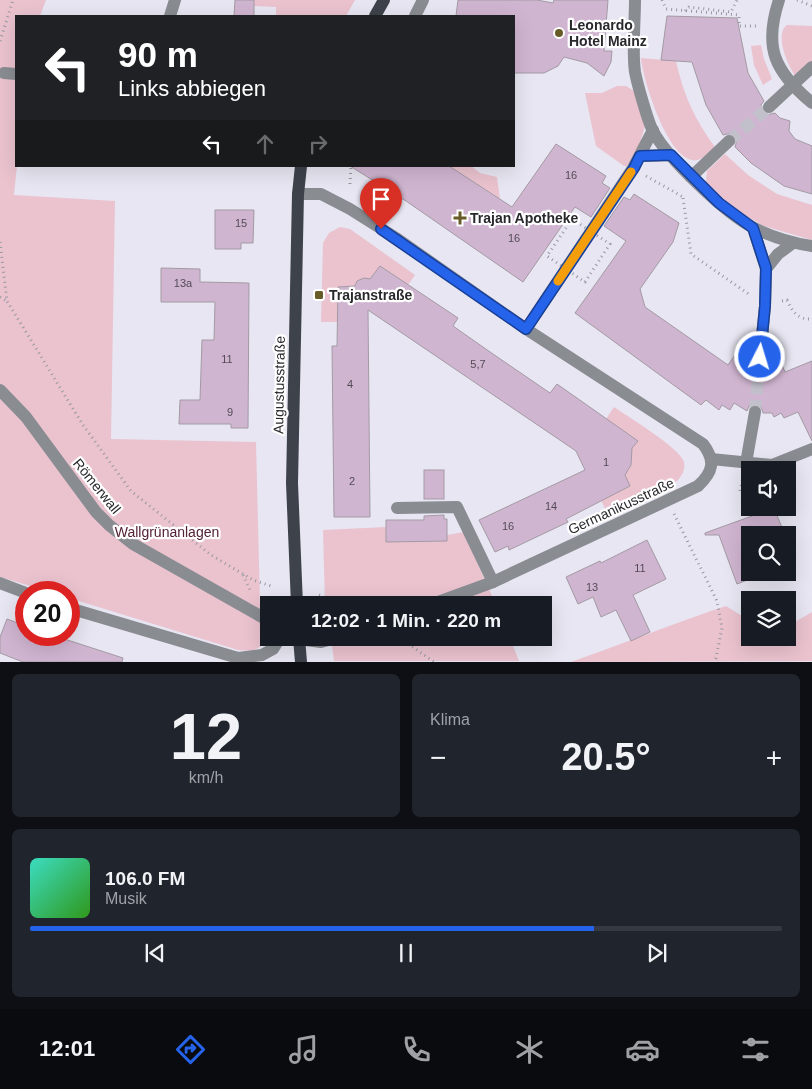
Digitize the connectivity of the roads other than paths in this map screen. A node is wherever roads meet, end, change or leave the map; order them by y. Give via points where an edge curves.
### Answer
1 (176, 0) edge
2 (384, 0) edge
3 (423, 0) edge
4 (635, 0) edge
5 (779, 0) edge
6 (170, 15) edge
7 (376, 15) edge
8 (416, 15) edge
9 (812, 67) edge
10 (792, 87) junction
11 (812, 103) edge
12 (769, 106) tunnel mouth
13 (653, 130) junction
14 (729, 141) tunnel mouth
15 (671, 155) junction
16 (640, 156) junction
17 (301, 167) edge
18 (691, 177) junction
19 (298, 194) junction
20 (753, 228) junction
21 (793, 243) junction
22 (812, 246) edge
23 (766, 268) junction
24 (526, 329) junction
25 (760, 357) tunnel mouth
26 (0, 390) edge
27 (755, 412) tunnel mouth
28 (812, 449) edge
29 (711, 459) junction
30 (746, 461) edge
31 (782, 461) edge
32 (741, 462) edge
33 (397, 508) dead end
34 (493, 582) junction
35 (0, 583) edge
36 (15, 589) edge
37 (297, 596) edge
38 (455, 596) edge
39 (80, 611) edge
40 (260, 616) edge
41 (275, 646) edge
42 (298, 646) edge
43 (301, 662) edge

1 - 6 street
2 - 7 main road
3 - 8 street
4 - 13 street via 635,73
5 - 10 street via 772,44 776,62
9 - 10 street
10 - 11 street
10 - 12 street
13 - 15 street
13 - 16 street
14 - 18 street
15 - 16 street
15 - 18 street
16 - 24 street
17 - 19 main road, Augustusstraße
18 - 20 street
19 - 24 street via 325,196 396,238
19 - 37 main road, Augustusstraße via 292,483
20 - 21 street
20 - 23 street
21 - 22 street
21 - 23 street
23 - 25 street
24 - 29 street via 703,444
26 - 40 street, Römerwall via 26,417 109,525 133,544
27 - 30 street
28 - 31 street
29 - 32 street
29 - 34 street, Germanikusstraße via 711,471 698,486
33 - 34 street via 457,507
34 - 38 street, Germanikusstraße
35 - 36 street
39 - 41 street via 238,658 262,655
42 - 43 main road

